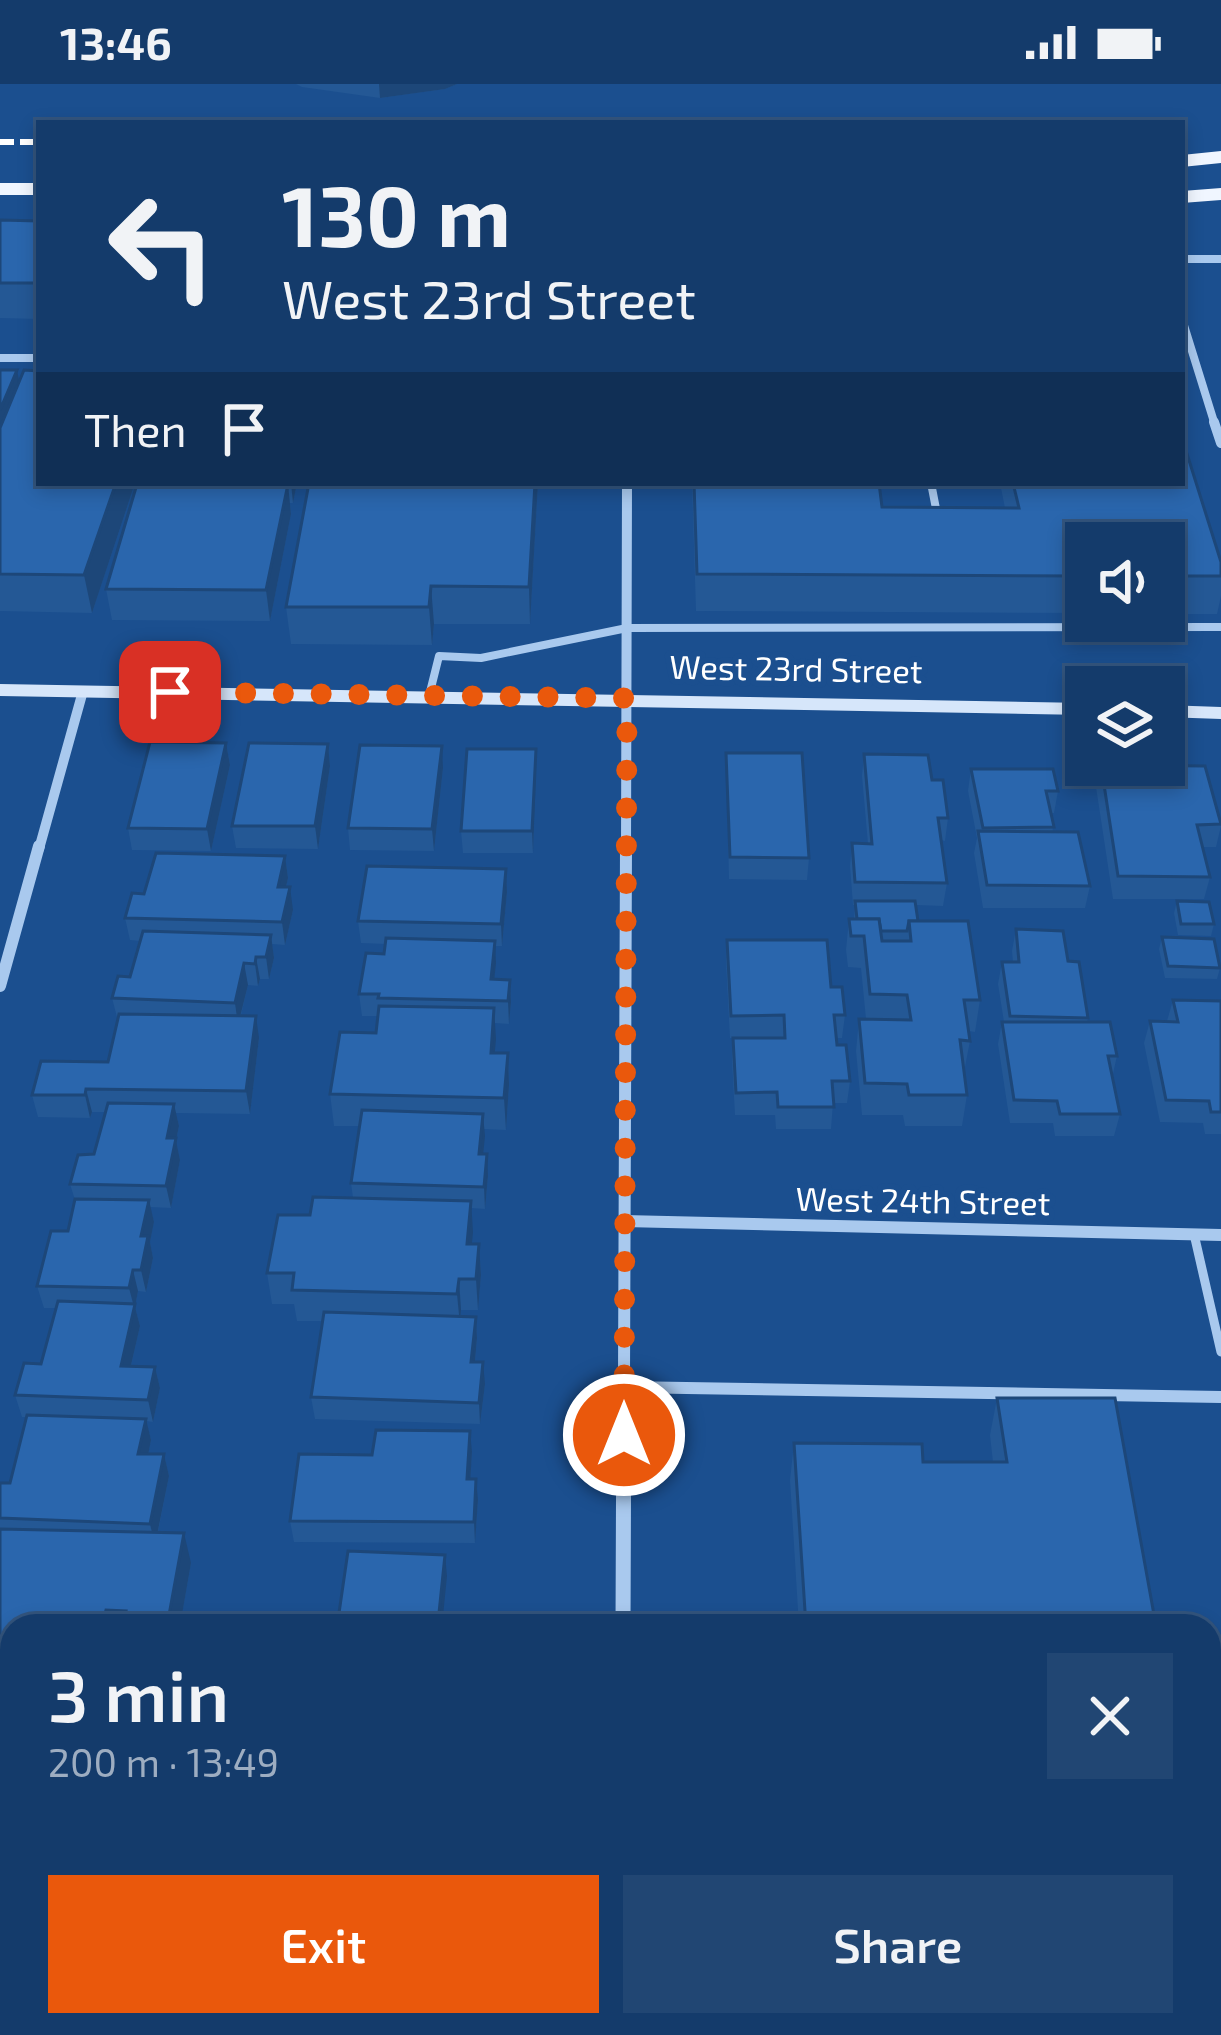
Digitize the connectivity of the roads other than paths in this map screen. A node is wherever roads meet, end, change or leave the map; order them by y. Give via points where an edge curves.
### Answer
1 (1221, 158) edge
2 (1185, 161) edge
3 (0, 189) edge
4 (36, 189) edge
5 (1221, 194) edge
6 (1185, 197) edge
7 (1185, 259) edge
8 (1221, 259) edge
9 (1185, 329) edge
10 (0, 358) edge
11 (36, 358) edge
12 (1221, 443) edge
13 (627, 486) edge
14 (932, 486) edge
15 (938, 520) edge
16 (1221, 627) edge
17 (627, 628) junction
18 (0, 690) edge
19 (83, 691) junction
20 (429, 696) junction
21 (627, 698) junction
22 (1065, 709) edge
23 (1185, 712) edge
24 (1221, 713) edge
25 (0, 986) edge
26 (624, 1220) junction
27 (1194, 1234) junction
28 (1221, 1235) edge
29 (1221, 1352) edge
30 (624, 1387) junction
31 (1221, 1396) edge
32 (623, 1614) edge

1 - 2 main road
3 - 4 main road
5 - 6 main road
7 - 8 street
9 - 12 street
10 - 11 street
13 - 17 street
14 - 15 lane
16 - 17 lane
17 - 20 lane via 481,658 439,656
17 - 21 street
18 - 19 street, West 23rd Street
19 - 20 street, West 23rd Street
19 - 25 street
20 - 21 street, West 23rd Street
21 - 22 street, West 23rd Street
21 - 26 street
23 - 24 street
26 - 27 street, West 24th Street
26 - 30 street
27 - 28 street, West 24th Street
27 - 29 lane
30 - 31 lane
30 - 32 street

